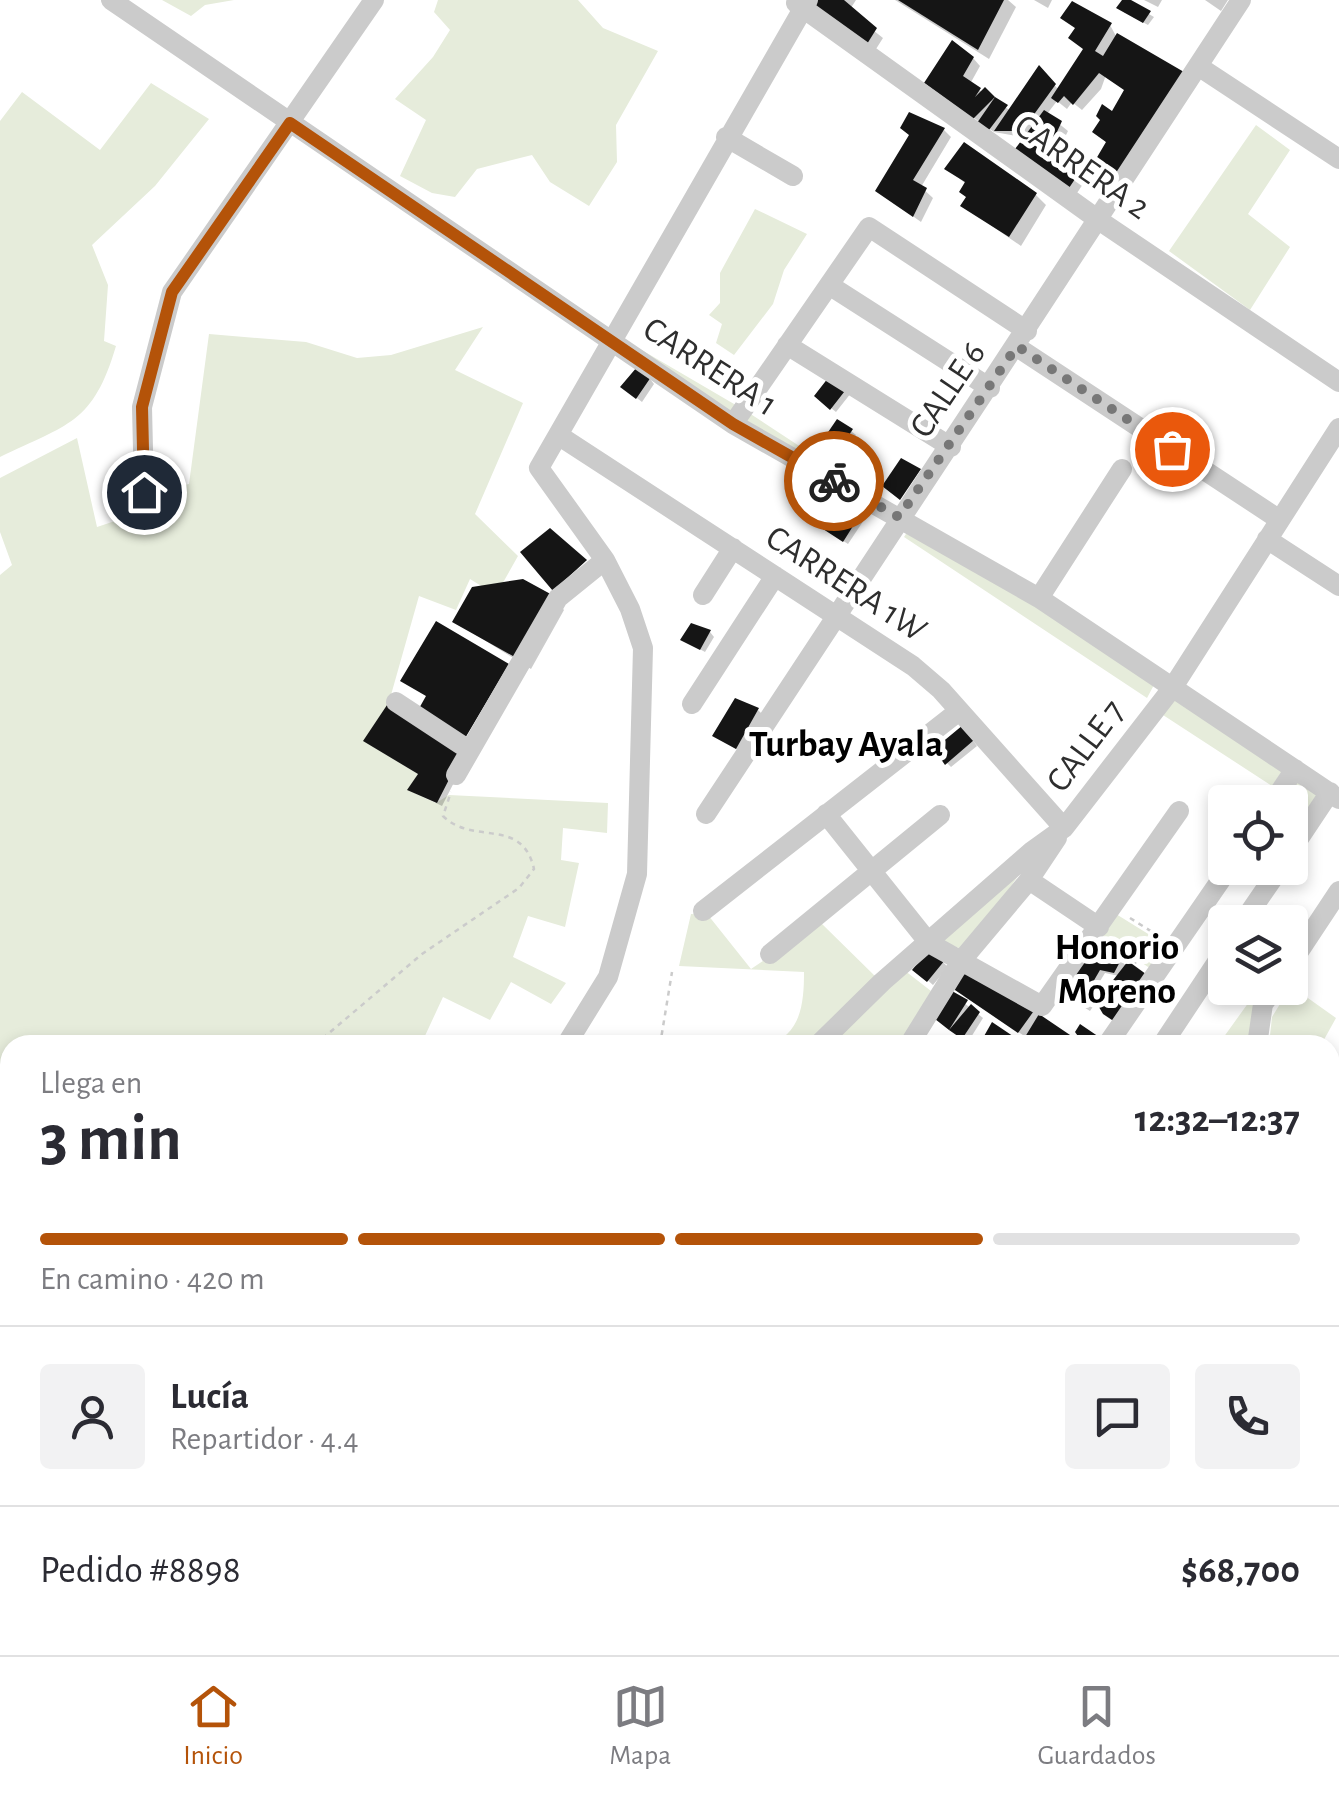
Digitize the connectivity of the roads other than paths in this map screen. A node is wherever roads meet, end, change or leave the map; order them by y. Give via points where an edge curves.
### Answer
1 (110, 0) edge
2 (374, 0) edge
3 (1241, 0) edge
4 (801, 2) edge
5 (1198, 66) junction
6 (290, 123) junction
7 (726, 136) junction
8 (1339, 158) edge
9 (792, 176) dead end
10 (1100, 221) junction
11 (829, 285) junction
12 (1022, 338) junction
13 (610, 342) junction
14 (787, 345) junction
15 (1339, 382) edge
16 (990, 388) junction
17 (733, 424) junction
18 (1339, 428) edge
19 (558, 435) junction
20 (950, 447) junction
21 (1122, 469) dead end
22 (144, 492) dead end
23 (899, 517) junction
24 (1280, 520) junction
25 (1268, 539) junction
26 (732, 548) junction
27 (605, 560) junction
28 (775, 576) junction
29 (1339, 586) edge
30 (703, 595) dead end
31 (1039, 598) junction
32 (837, 616) junction
33 (1172, 687) junction
34 (396, 702) dead end
35 (692, 704) dead end
36 (959, 711) junction
37 (470, 750) junction
38 (1295, 769) junction
39 (456, 775) road end
40 (1284, 785) edge
41 (1334, 796) edge
42 (1179, 811) dead end
43 (706, 814) dead end
44 (826, 814) junction
45 (940, 814) dead end
46 (1064, 828) junction
47 (1308, 829) edge
48 (872, 872) junction
49 (1029, 880) junction
50 (1216, 885) edge
51 (1339, 891) edge
52 (703, 912) dead end
53 (1096, 931) junction
54 (1308, 938) edge
55 (930, 942) junction
56 (770, 954) dead end
57 (961, 961) junction
58 (1208, 976) edge
59 (1263, 1005) edge
60 (572, 1035) edge
61 (829, 1035) edge
62 (915, 1035) edge
63 (1114, 1035) edge
64 (1169, 1035) edge
65 (1258, 1035) edge

1 - 6 street, CARRERA 1
2 - 6 street
3 - 5 street, CALLE 6
4 - 7 street
4 - 10 street, CARRERA 2
5 - 8 street
5 - 10 street, CALLE 6
6 - 13 street, CARRERA 1
6 - 22 street via 172,292 142,407
7 - 9 street
7 - 13 street
10 - 12 street, CALLE 6
10 - 15 street, CARRERA 2
11 - 12 street via 868,227
11 - 14 street
11 - 16 street
12 - 16 street, CALLE 6
12 - 24 street
13 - 17 street, CARRERA 1
13 - 19 street
14 - 17 street
14 - 20 street
16 - 20 street, CALLE 6
17 - 23 street, CARRERA 1
18 - 24 street, CALLE 7
19 - 26 street, CARRERA 1W
19 - 27 street via 539,468
20 - 23 street, CALLE 6
21 - 31 street
23 - 31 street, CARRERA 1
23 - 32 street, CALLE 6
24 - 25 street, CALLE 7
25 - 29 street
25 - 33 street, CALLE 7
26 - 28 street, CARRERA 1W
26 - 30 street
27 - 37 street via 558,598
27 - 60 street via 643,648 637,874 608,977
28 - 32 street, CARRERA 1W
28 - 35 street
31 - 33 street, CARRERA 1
32 - 36 street, CARRERA 1W via 914,666
32 - 43 street, CALLE 6
33 - 38 street, CARRERA 1
33 - 46 street, CALLE 7
34 - 37 street
36 - 44 street
36 - 46 street, CARRERA 1W
37 - 39 street
38 - 40 street
38 - 41 street, CARRERA 1
41 - 47 street
42 - 53 street
44 - 48 street
44 - 52 street
45 - 48 street
46 - 49 street
46 - 55 street, CALLE 7
48 - 55 street
48 - 56 street
49 - 53 street
49 - 57 street
50 - 63 street
51 - 54 street
53 - 57 street via 1042,1006
55 - 57 street
55 - 61 street, CALLE 7
57 - 62 street
58 - 64 street
59 - 65 street

